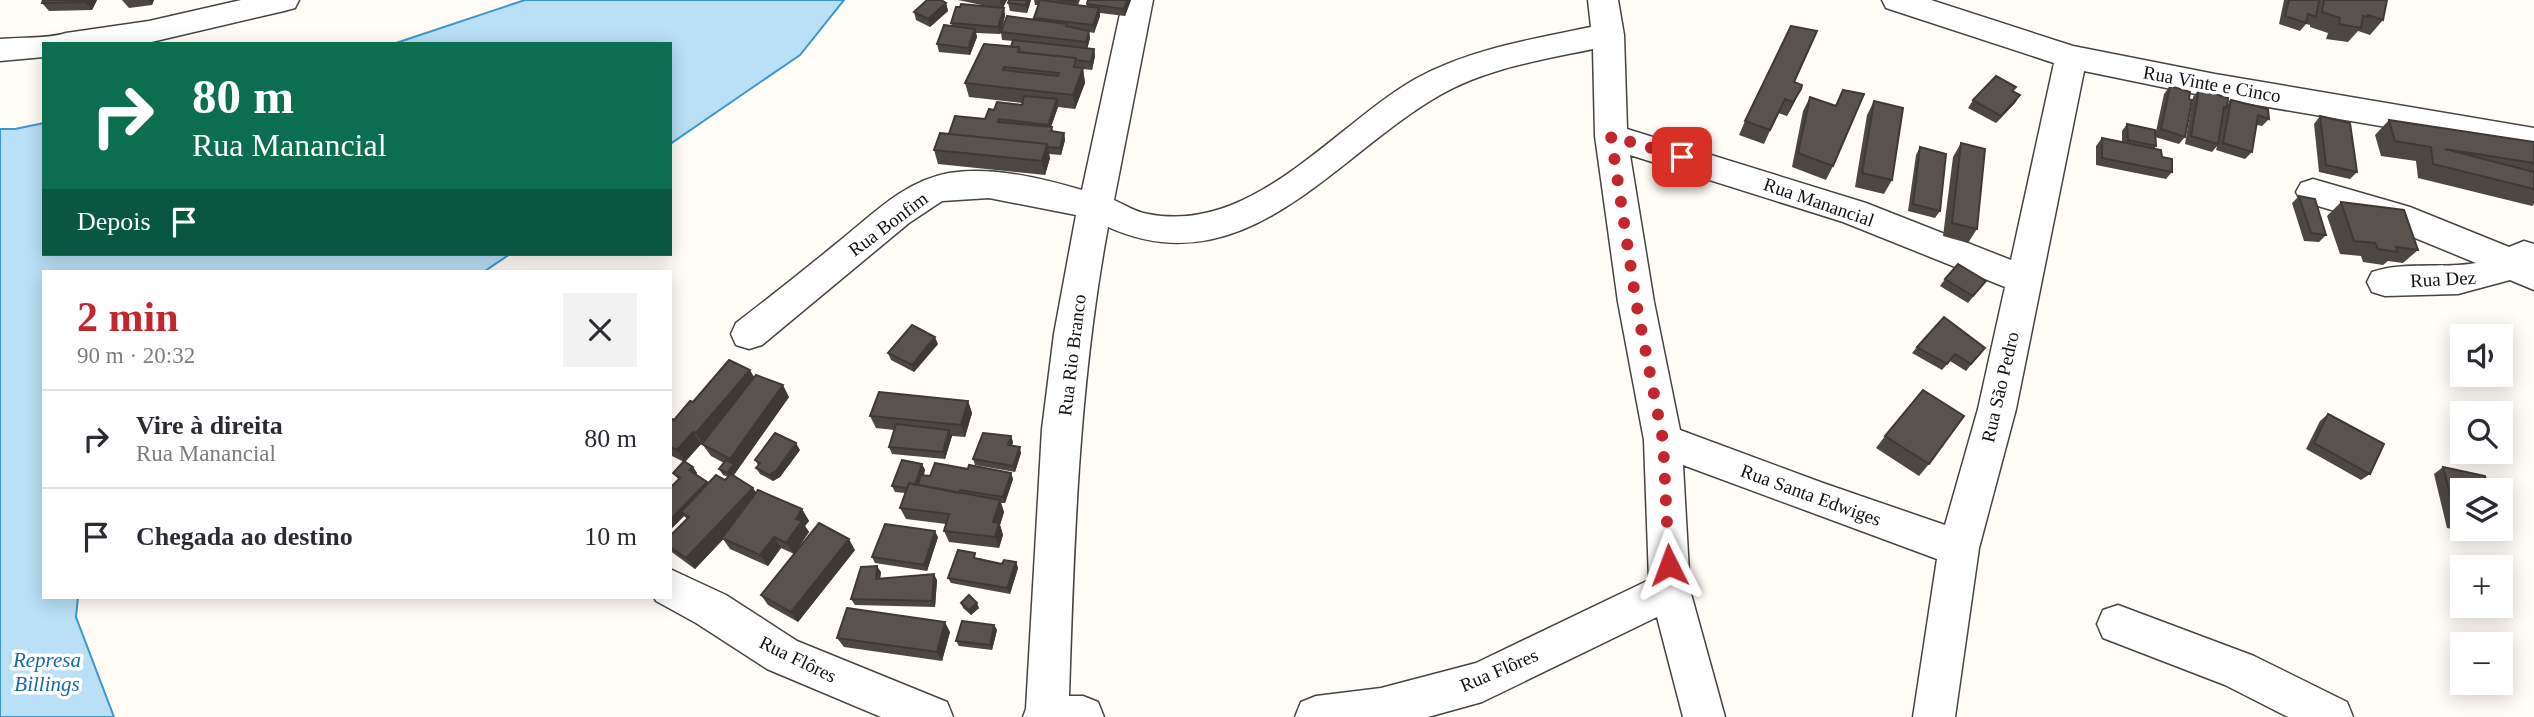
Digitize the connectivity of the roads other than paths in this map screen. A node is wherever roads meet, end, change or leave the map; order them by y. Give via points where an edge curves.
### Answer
1 (284, 0) edge
2 (1138, 0) edge
3 (1897, 0) edge
4 (1605, 18) edge
5 (87, 42) edge
6 (42, 46) edge
7 (0, 50) edge
8 (2071, 57) junction
9 (1611, 136) junction
10 (2534, 140) edge
11 (2314, 192) dead end
12 (1093, 206) junction
13 (2527, 262) edge
14 (2024, 280) junction
15 (2385, 282) dead end
16 (750, 334) dead end
17 (1663, 440) junction
18 (1959, 548) junction
19 (672, 589) edge
20 (1670, 590) junction
21 (2118, 624) dead end
22 (932, 717) edge
23 (1058, 717) edge
24 (1316, 717) edge
25 (1704, 717) edge
26 (1934, 717) edge
27 (2332, 717) edge

1 - 5 street
2 - 12 street, Rua Rio Branco
3 - 8 street, Rua Vinte e Cinco
4 - 9 street
4 - 12 street, Rua Bonfim via 1454,73 1410,98 1275,199 1229,220 1191,229 1156,229
6 - 7 street
8 - 10 street, Rua Vinte e Cinco
8 - 14 street, Rua São Pedro
9 - 14 street, Rua Manancial via 1854,212
9 - 17 street
11 - 13 street
12 - 16 street, Rua Bonfim via 992,184 961,183 932,191 899,211
12 - 23 street, Rua Rio Branco via 1072,337 1059,470
13 - 15 street, Rua Dez via 2458,281
14 - 18 street, Rua São Pedro via 1997,409
17 - 18 street, Rua Santa Edwiges
17 - 20 street
18 - 26 street, Rua São Pedro
19 - 22 street, Rua Flôres via 782,654
20 - 24 street, Rua Flôres via 1482,682 1381,709
20 - 25 street
21 - 27 street via 2239,670

